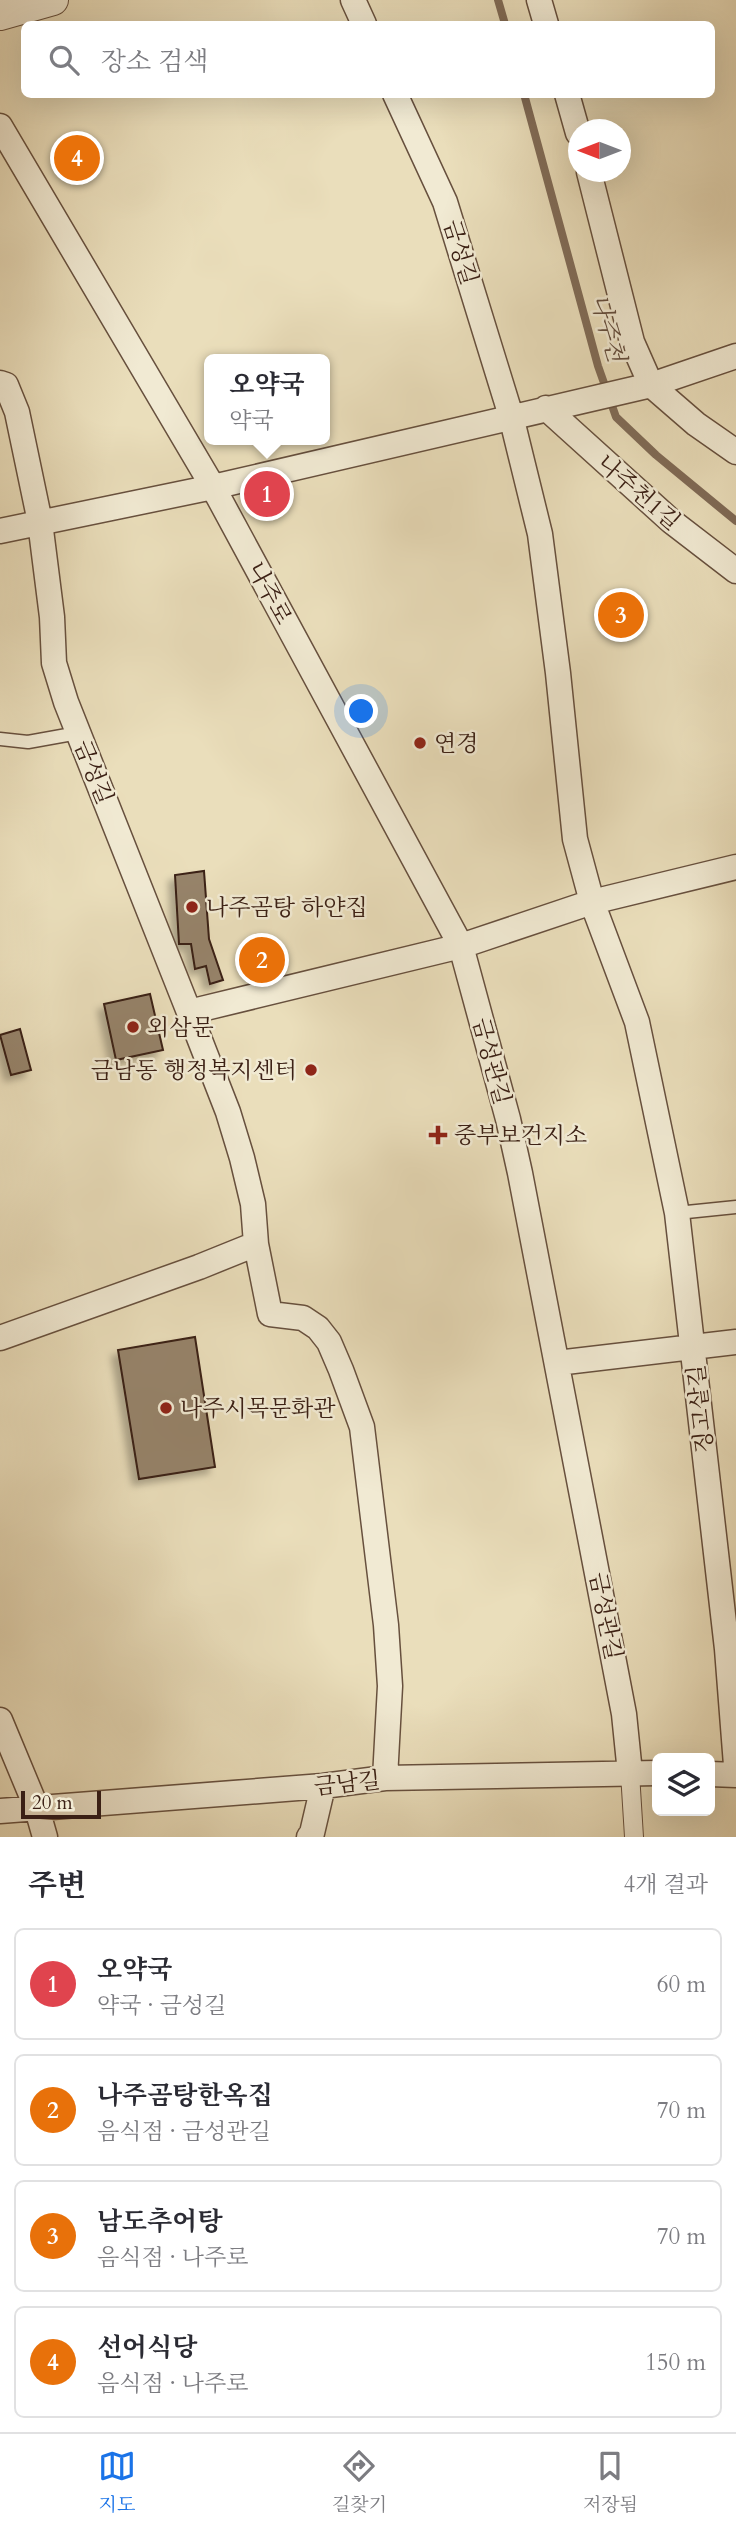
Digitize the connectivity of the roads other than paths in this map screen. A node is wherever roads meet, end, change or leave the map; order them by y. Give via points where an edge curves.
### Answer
1 (53, 0) edge
2 (353, 0) edge
3 (539, 0) edge
4 (0, 15) edge
5 (363, 21) edge
6 (545, 21) edge
7 (397, 98) edge
8 (569, 98) edge
9 (575, 119) edge
10 (0, 126) edge
11 (592, 182) edge
12 (736, 356) edge
13 (0, 383) edge
14 (651, 385) junction
15 (546, 408) junction
16 (511, 416) junction
17 (736, 453) edge
18 (213, 487) junction
19 (40, 522) junction
20 (0, 531) edge
21 (736, 571) edge
22 (78, 733) junction
23 (0, 739) edge
24 (736, 867) edge
25 (593, 902) junction
26 (461, 946) junction
27 (189, 1012) junction
28 (736, 1207) edge
29 (677, 1213) junction
30 (256, 1244) junction
31 (0, 1338) edge
32 (736, 1342) edge
33 (693, 1347) junction
34 (557, 1363) junction
35 (732, 1649) edge
36 (0, 1720) edge
37 (736, 1765) edge
38 (630, 1773) junction
39 (652, 1773) edge
40 (715, 1774) edge
41 (736, 1775) edge
42 (385, 1778) junction
43 (323, 1786) junction
44 (37, 1809) junction
45 (0, 1811) edge
46 (45, 1837) edge
47 (309, 1837) edge
48 (634, 1837) edge

1 - 4 street
2 - 5 street
3 - 6 street
7 - 16 street, 금성길 via 445,202
8 - 9 street
10 - 18 street, 나주로
11 - 14 street via 632,342
12 - 14 street
13 - 19 street, 금성길 via 6,385 17,412
14 - 15 street
14 - 17 street
15 - 16 street
15 - 21 street, 나주천1길 via 671,521
16 - 18 street
16 - 25 street via 540,534 575,839
18 - 19 street
18 - 26 street, 나주로
19 - 20 street
19 - 22 street, 금성길 via 54,663
22 - 23 lane via 28,742
22 - 27 street, 금성길
24 - 25 street
25 - 26 street
25 - 29 street, 징고샅길 via 637,1022
26 - 27 street
26 - 34 street, 금성관길 via 508,1119
27 - 30 street via 238,1146 253,1204
28 - 29 lane
29 - 33 street, 징고샅길
30 - 31 street
30 - 42 street via 270,1314 303,1318 318,1328 333,1351 362,1427 390,1686
32 - 33 street
33 - 34 street, 징고샅길
33 - 35 street, 징고샅길
34 - 38 street, 금성관길 via 624,1714
35 - 37 street, 징고샅길
36 - 44 street
38 - 39 street, 금남길
38 - 42 street, 금남길
38 - 48 street
40 - 41 street
42 - 43 street, 금남길
43 - 44 street, 금남길
43 - 47 street
44 - 45 street, 금남길
44 - 46 street

